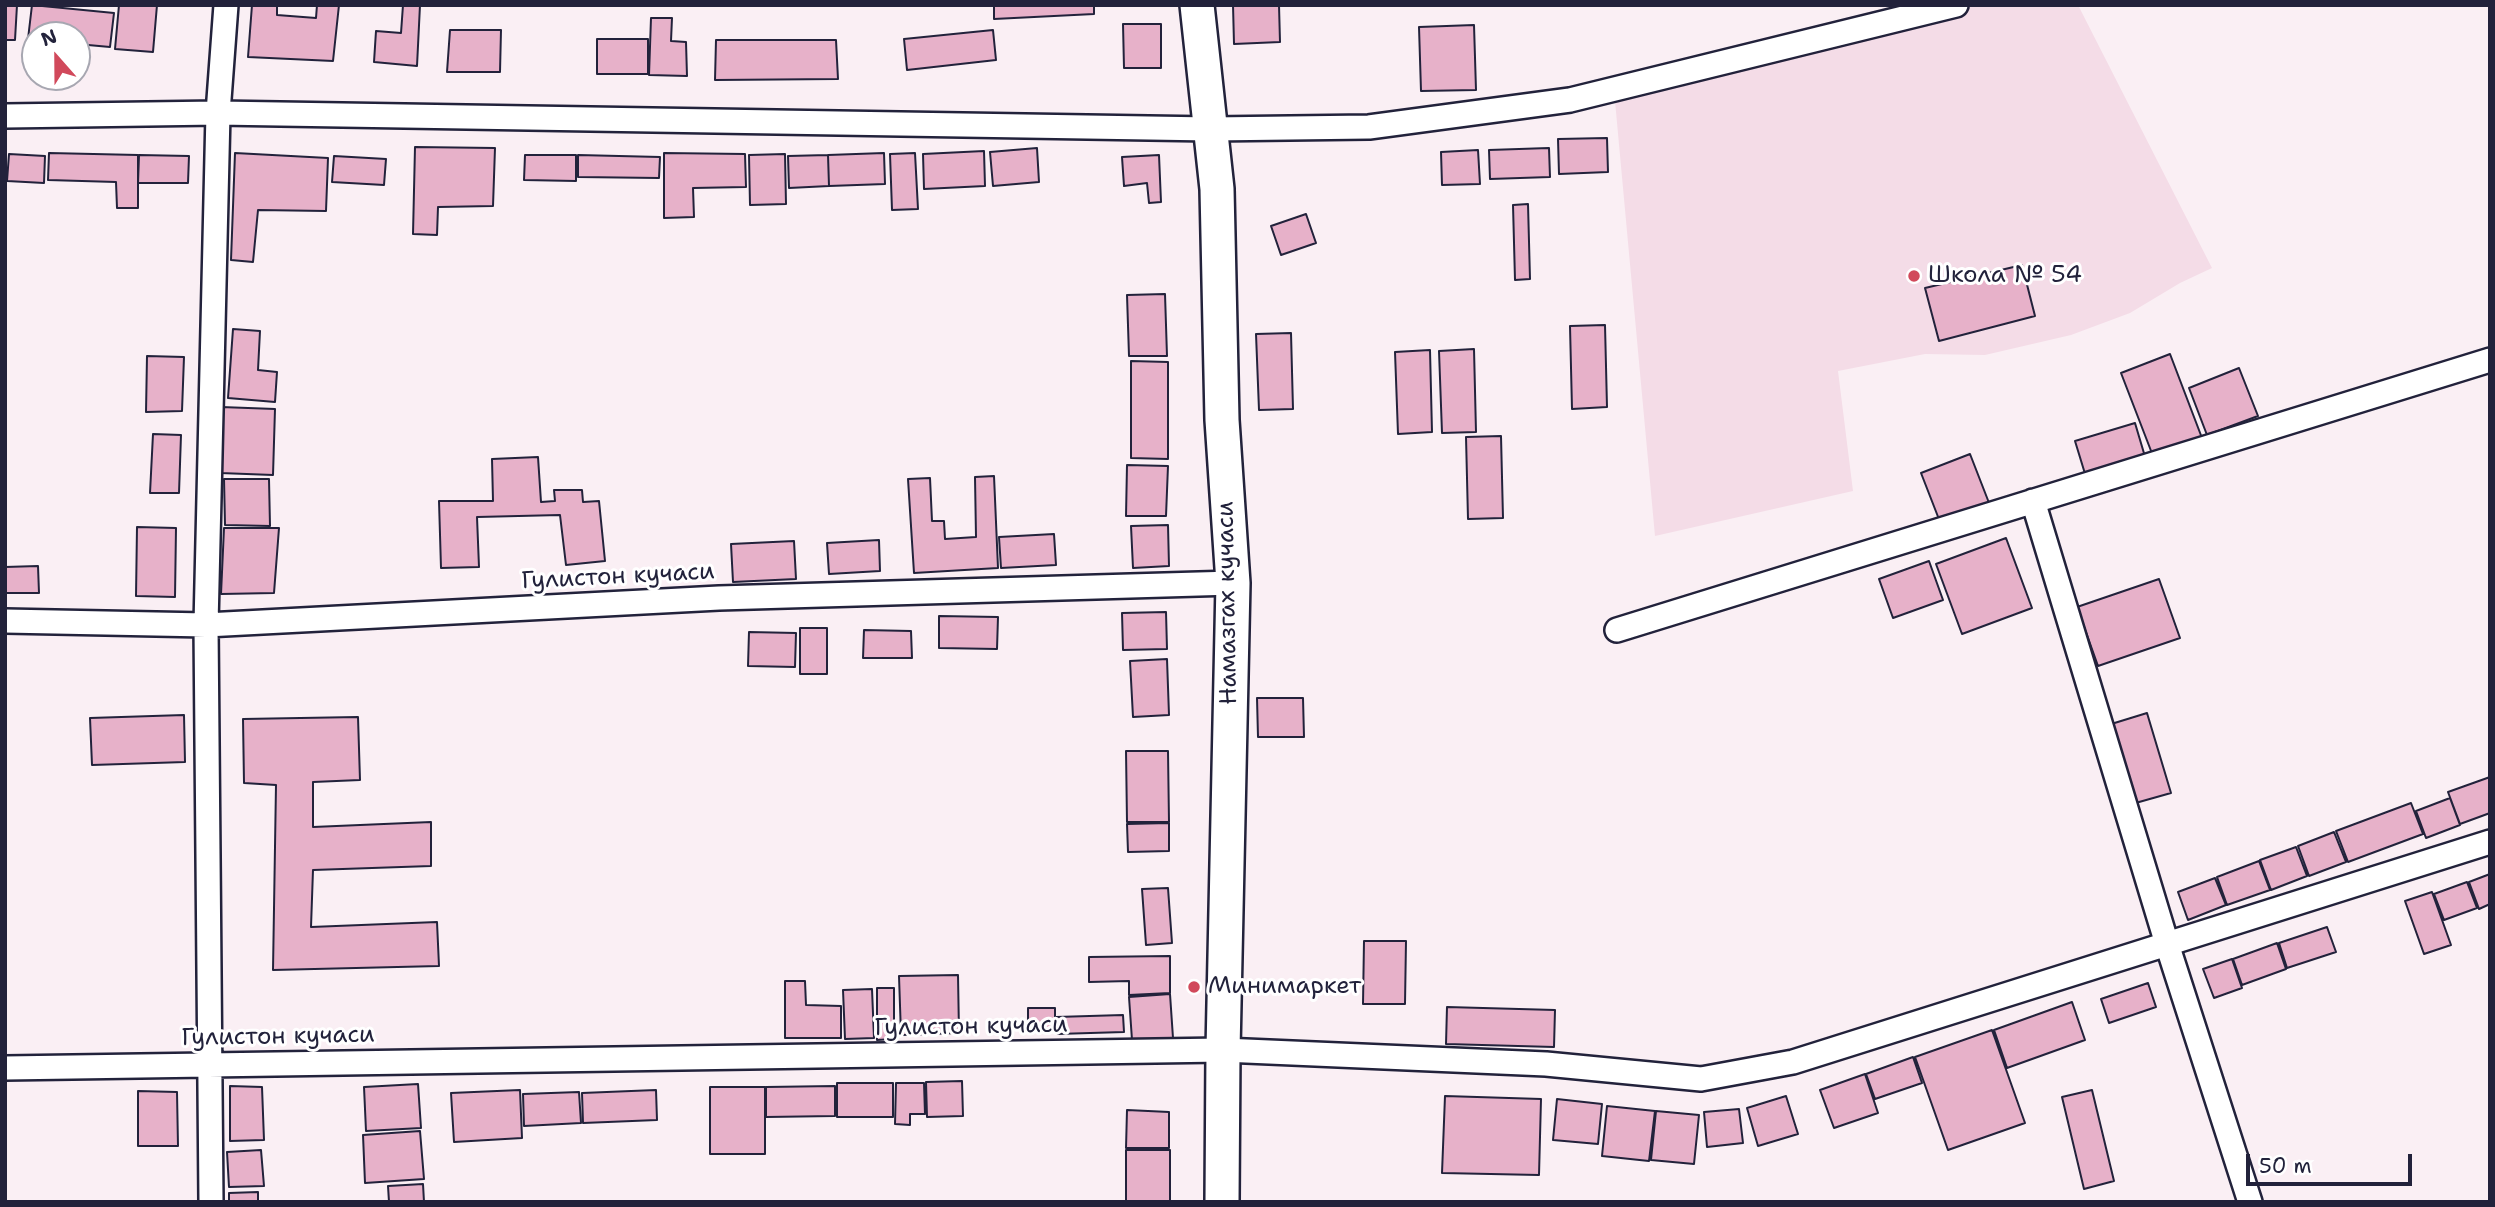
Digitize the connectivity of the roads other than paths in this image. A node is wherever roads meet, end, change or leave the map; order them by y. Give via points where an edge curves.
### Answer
1 (226, 5) edge
2 (1198, 5) edge
3 (1956, 5) edge
4 (218, 113) junction
5 (5, 116) edge
6 (1211, 129) junction
7 (2490, 360) edge
8 (2033, 501) junction
9 (1233, 583) junction
10 (5, 621) edge
11 (206, 625) junction
12 (1617, 630) dead end
13 (2490, 842) edge
14 (2167, 944) junction
15 (1223, 1050) junction
16 (208, 1064) junction
17 (5, 1068) edge
18 (211, 1202) edge
19 (1222, 1202) edge
20 (2250, 1202) edge

1 - 4 street
2 - 6 street, Намазгах кучаси
3 - 6 street via 1570,100 1369,127
4 - 5 street
4 - 6 street
4 - 11 street
6 - 9 street, Намазгах кучаси
7 - 8 street
8 - 12 street
8 - 14 street
9 - 11 street, Гулистон кучаси via 719,598
9 - 15 street, Намазгах кучаси
10 - 11 street, Гулистон кучаси
11 - 16 street
13 - 14 street, Гулистон кучаси
14 - 15 street, Гулистон кучаси via 1793,1062 1701,1079 1546,1064
14 - 20 street
15 - 16 street, Гулистон кучаси
15 - 19 street, Намазгах кучаси
16 - 17 street, Гулистон кучаси
16 - 18 street

